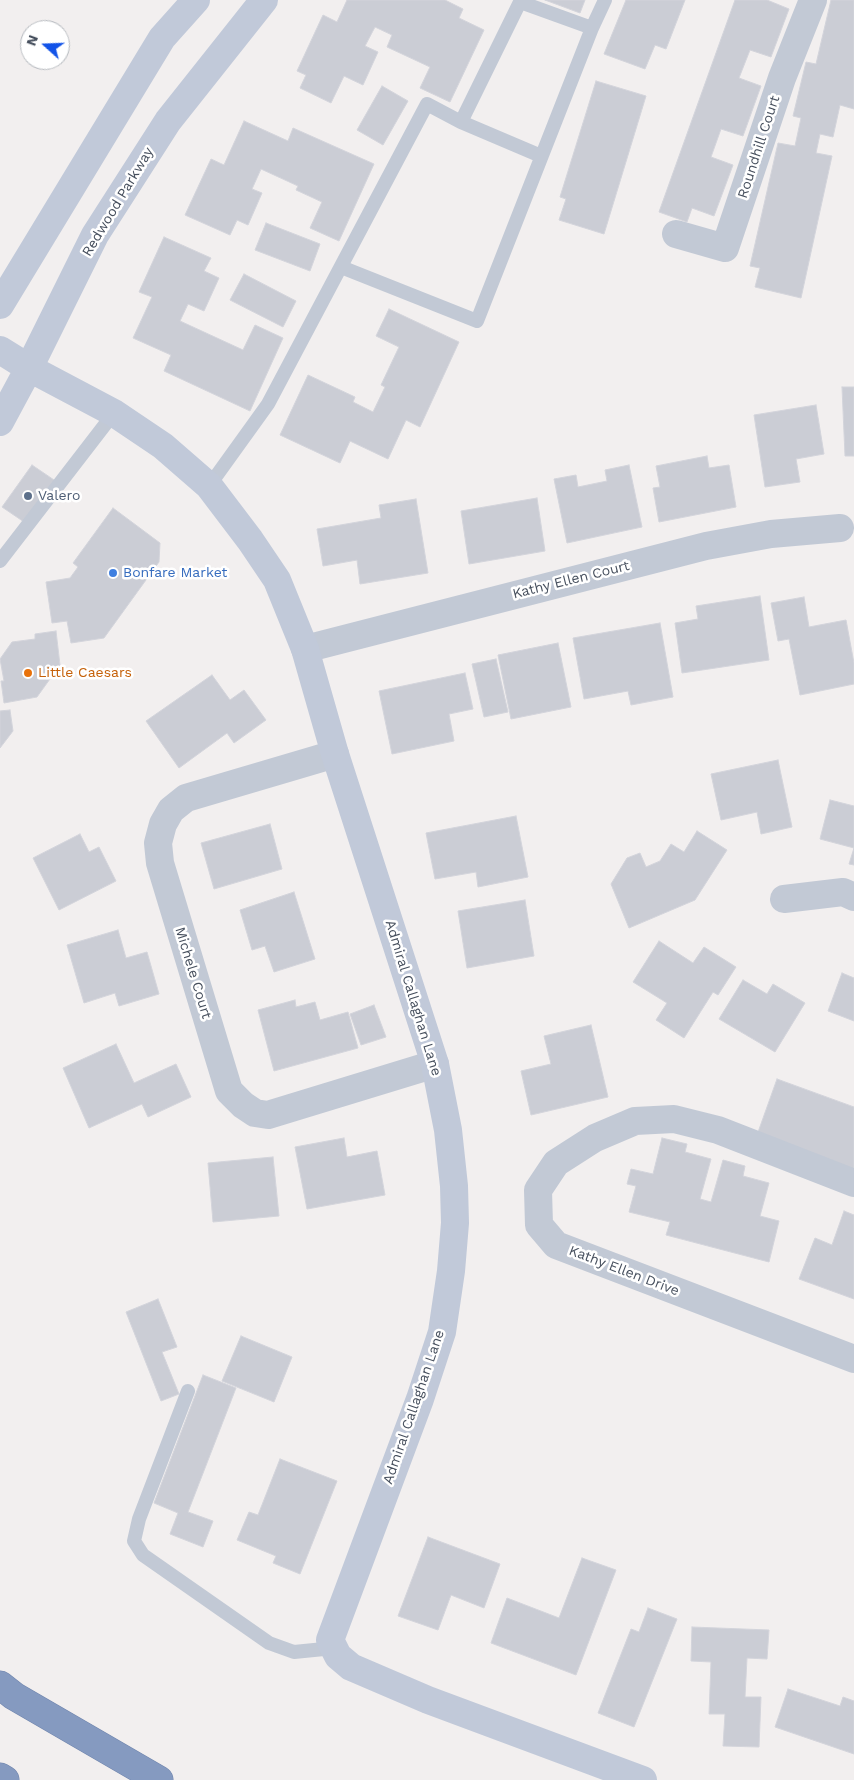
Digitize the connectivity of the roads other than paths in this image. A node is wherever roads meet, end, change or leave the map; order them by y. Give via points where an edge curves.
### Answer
1 (196, 0) edge
2 (264, 0) edge
3 (605, 0) edge
4 (813, 0) edge
5 (592, 28) junction
6 (461, 122) junction
7 (541, 156) junction
8 (676, 234) dead end
9 (341, 267) junction
10 (0, 304) edge
11 (0, 350) edge
12 (29, 368) junction
13 (114, 412) junction
14 (0, 422) edge
15 (209, 486) junction
16 (847, 533) edge
17 (0, 561) edge
18 (305, 649) junction
19 (335, 754) junction
20 (854, 897) edge
21 (784, 899) dead end
22 (435, 1064) junction
23 (854, 1183) edge
24 (854, 1359) edge
25 (188, 1390) dead end
26 (334, 1648) junction
27 (0, 1684) edge
28 (0, 1777) edge
29 (5, 1780) edge
30 (159, 1780) edge
31 (644, 1780) edge

1 - 10 street via 162,38
2 - 12 street, Redwood Parkway via 168,121 100,227
3 - 5 lane
4 - 8 street, Roundhill Court via 782,78 726,248
5 - 6 lane via 520,2
5 - 7 lane
6 - 7 lane
6 - 9 lane via 428,104
7 - 9 lane via 477,321
9 - 15 lane via 268,404
11 - 12 street, Admiral Callaghan Lane
12 - 13 street, Admiral Callaghan Lane
12 - 14 street, Redwood Parkway
13 - 15 street, Admiral Callaghan Lane via 164,446
13 - 17 lane
15 - 18 street, Admiral Callaghan Lane via 277,580
16 - 18 street, Kathy Ellen Court via 771,534 706,546
18 - 19 street, Admiral Callaghan Lane
19 - 22 street, Admiral Callaghan Lane
19 - 22 street, Michele Court via 186,798 171,810 162,824 158,843 160,863 229,1091 255,1113 268,1115
20 - 21 street via 842,892
22 - 26 street, Admiral Callaghan Lane via 448,1130 455,1223 442,1332 330,1640
23 - 24 street, Kathy Ellen Drive via 718,1130 674,1119 635,1121 595,1138 556,1163 538,1190 539,1225 556,1245
25 - 26 lane via 139,1519 134,1541 143,1555 269,1643 294,1652
26 - 31 street via 351,1667 428,1700
27 - 30 highway via 14,1696
28 - 29 highway

